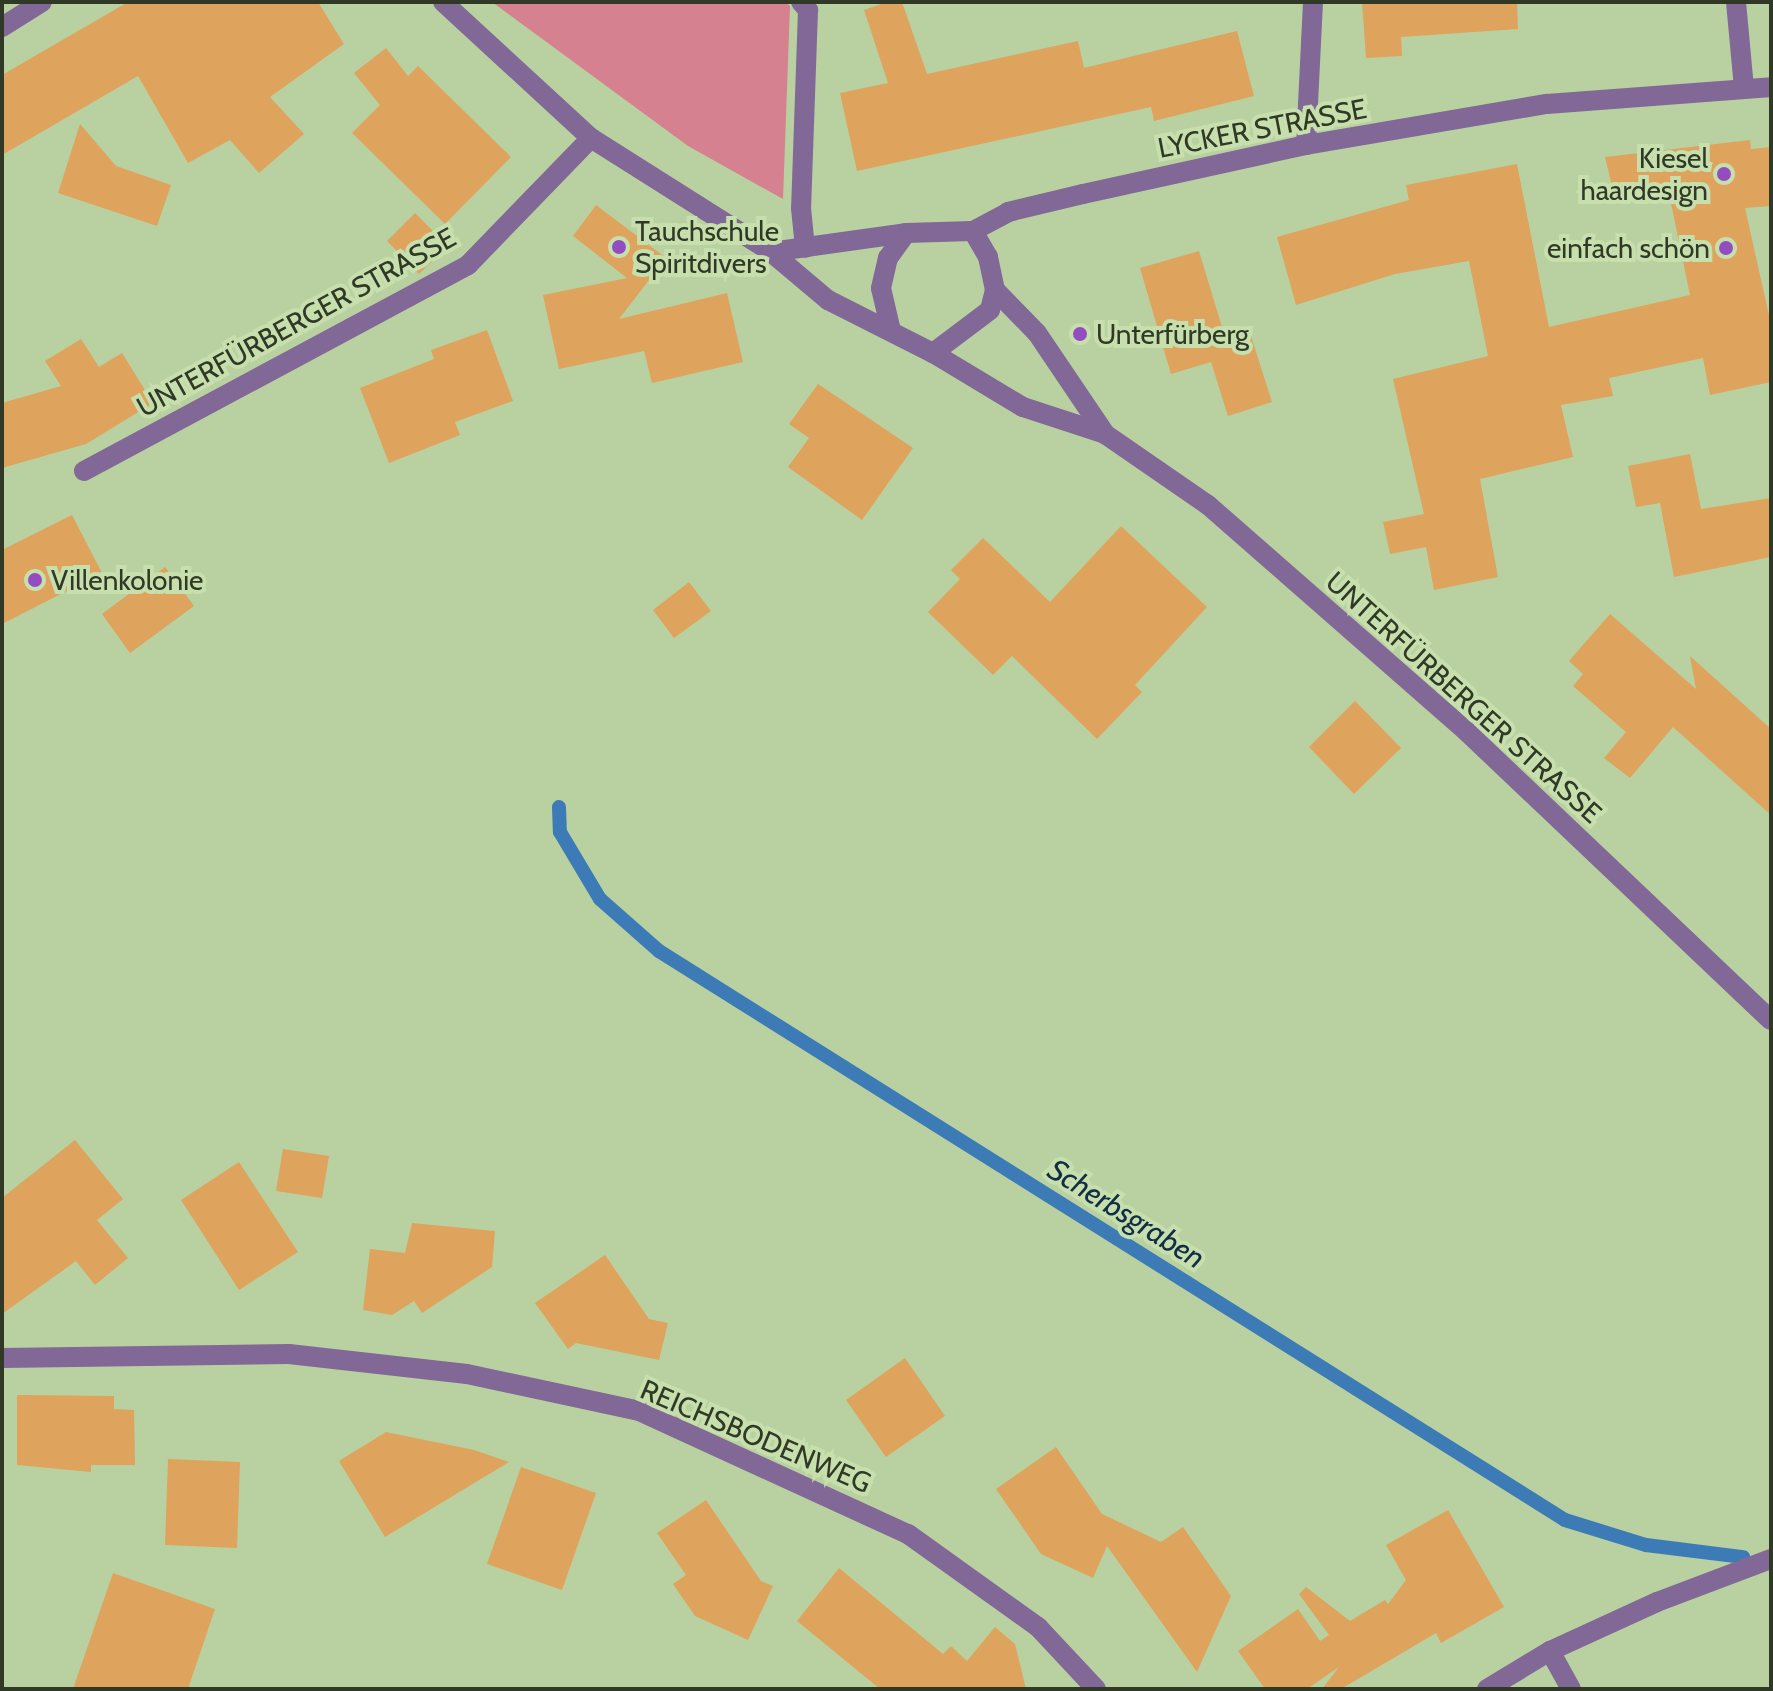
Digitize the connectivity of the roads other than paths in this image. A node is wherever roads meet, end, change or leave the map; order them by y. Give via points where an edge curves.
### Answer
1 (42, 2) edge
2 (443, 2) edge
3 (801, 2) edge
4 (1313, 2) edge
5 (1736, 2) edge
6 (2, 27) edge
7 (1771, 87) edge
8 (1744, 89) junction
9 (591, 138) junction
10 (1306, 145) junction
11 (973, 231) junction
12 (906, 233) junction
13 (805, 248) junction
14 (771, 252) junction
15 (995, 290) junction
16 (891, 331) junction
17 (933, 353) junction
18 (1105, 434) junction
19 (84, 471) dead end
20 (1771, 1020) edge
21 (2, 1358) edge
22 (1771, 1559) edge
23 (1550, 1651) junction
24 (1096, 1689) edge
25 (1487, 1689) edge
26 (1571, 1689) edge

1 - 6 street
2 - 9 street, UNTERFÜRBERGER STRASSE
3 - 13 street via 808,10 801,208
4 - 10 street
5 - 8 street
7 - 8 street, LYCKER STRASSE
8 - 10 street, LYCKER STRASSE via 1547,104
9 - 14 street, UNTERFÜRBERGER STRASSE
9 - 19 street, UNTERFÜRBERGER STRASSE via 468,265
10 - 11 street, LYCKER STRASSE via 1008,212
11 - 12 street, LYCKER STRASSE
11 - 15 street, UNTERFÜRBERGER STRASSE via 988,257
12 - 13 street, LYCKER STRASSE
12 - 16 street via 888,258 881,288
13 - 14 street, LYCKER STRASSE
14 - 16 street, UNTERFÜRBERGER STRASSE via 828,300
15 - 17 street via 990,310 979,323
15 - 18 street, UNTERFÜRBERGER STRASSE via 1037,333
16 - 17 street, UNTERFÜRBERGER STRASSE
17 - 18 street, UNTERFÜRBERGER STRASSE via 1023,407
18 - 20 street, UNTERFÜRBERGER STRASSE via 1208,505 1466,731
21 - 24 street, REICHSBODENWEG via 289,1354 467,1374 639,1411 908,1534 1038,1627
22 - 23 street via 1657,1602
23 - 25 street
23 - 26 street

